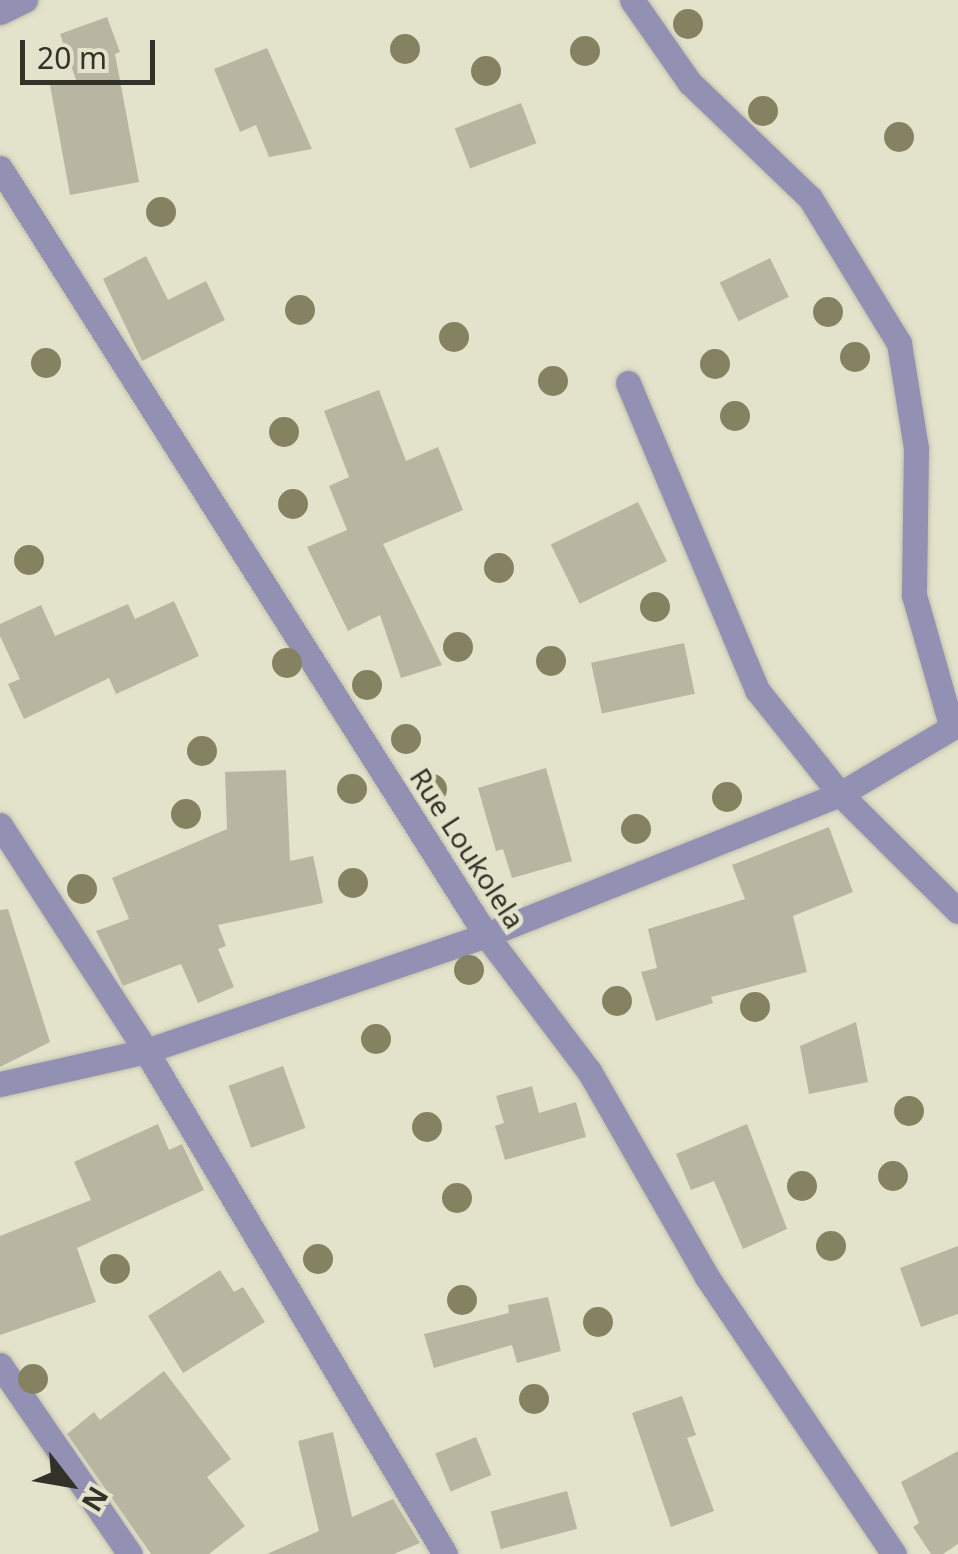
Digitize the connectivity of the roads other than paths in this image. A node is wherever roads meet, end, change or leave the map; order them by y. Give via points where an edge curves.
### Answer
1 (26, 0) edge
2 (632, 0) edge
3 (0, 12) edge
4 (0, 168) edge
5 (628, 383) dead end
6 (954, 724) edge
7 (840, 794) junction
8 (0, 825) edge
9 (958, 911) edge
10 (486, 934) junction
11 (146, 1051) junction
12 (0, 1084) edge
13 (0, 1366) edge
14 (130, 1554) edge
15 (445, 1554) edge
16 (894, 1554) edge

1 - 3 street
2 - 6 street via 690,83 810,198 899,343 916,448 914,595
4 - 10 street, Rue Loukolela
5 - 7 street via 757,690
6 - 7 street
7 - 9 street
7 - 10 street
8 - 11 street
10 - 11 street
10 - 16 street, Rue Loukolela via 588,1071 707,1277
11 - 12 street
11 - 15 street
13 - 14 street

